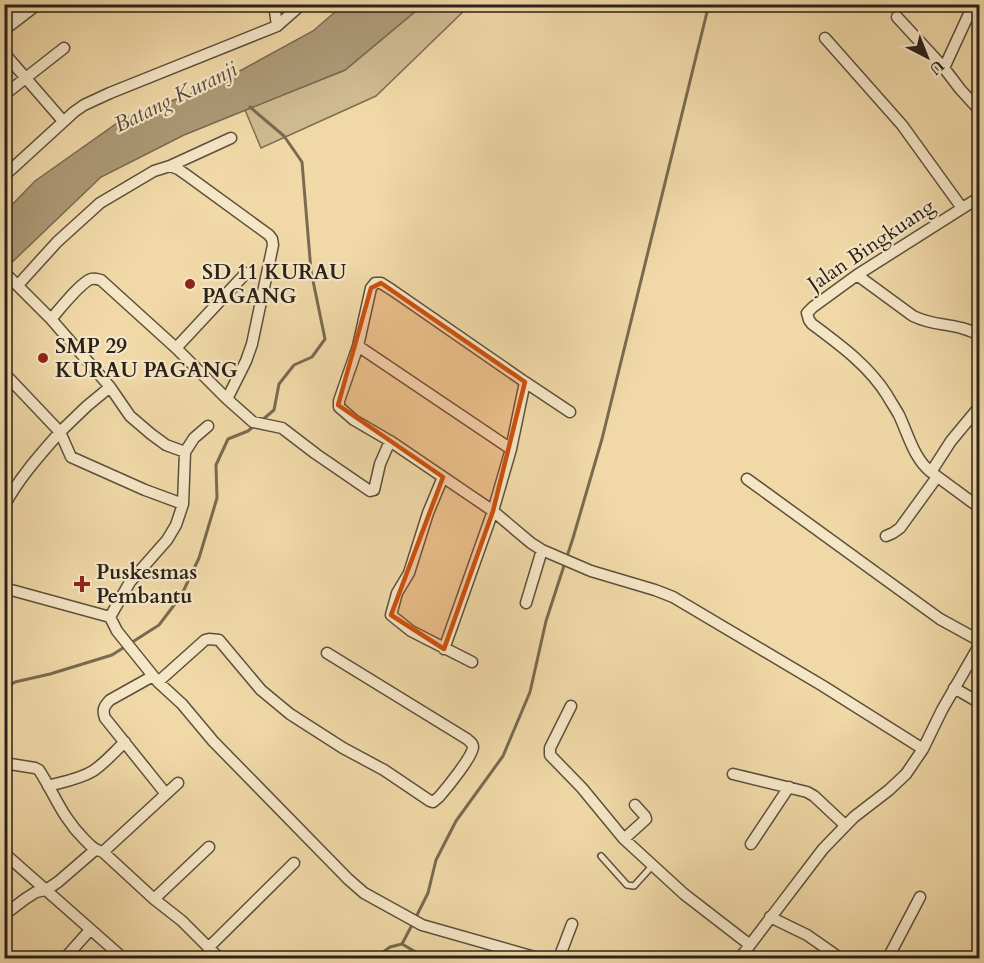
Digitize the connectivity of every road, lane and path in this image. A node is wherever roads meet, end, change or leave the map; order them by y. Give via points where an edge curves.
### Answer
1 (272, 4) edge
2 (302, 4) edge
3 (38, 6) edge
4 (4, 13) edge
5 (968, 16) dead end
6 (897, 17) dead end
7 (277, 26) junction
8 (4, 30) edge
9 (825, 38) dead end
10 (64, 48) dead end
11 (4, 53) edge
12 (944, 68) junction
13 (26, 78) junction
14 (4, 95) edge
15 (980, 111) edge
16 (63, 121) junction
17 (231, 138) dead end
18 (170, 166) junction
19 (4, 176) edge
20 (980, 196) edge
21 (962, 208) junction
22 (246, 273) dead end
23 (857, 274) junction
24 (12, 279) edge
25 (51, 319) junction
26 (980, 335) edge
27 (358, 346) junction
28 (176, 348) junction
29 (4, 373) edge
30 (525, 382) junction
31 (110, 387) junction
32 (227, 399) junction
33 (980, 406) edge
34 (570, 412) dead end
35 (208, 426) dead end
36 (60, 432) junction
37 (390, 441) junction
38 (511, 449) junction
39 (185, 452) junction
40 (934, 475) junction
41 (443, 477) junction
42 (747, 479) dead end
43 (183, 504) junction
44 (4, 506) edge
45 (980, 508) edge
46 (493, 511) junction
47 (886, 536) dead end
48 (546, 552) junction
49 (4, 588) edge
50 (526, 603) dead end
51 (110, 617) junction
52 (980, 643) edge
53 (444, 649) junction
54 (327, 653) dead end
55 (472, 662) dead end
56 (155, 679) junction
57 (954, 688) junction
58 (980, 703) edge
59 (571, 706) dead end
60 (124, 742) junction
61 (922, 749) junction
62 (4, 763) edge
63 (734, 774) dead end
64 (178, 783) dead end
65 (48, 786) junction
66 (789, 787) junction
67 (166, 794) junction
68 (635, 804) dead end
69 (845, 825) junction
70 (624, 839) junction
71 (751, 844) dead end
72 (208, 847) dead end
73 (99, 851) junction
74 (4, 854) edge
75 (601, 856) dead end
76 (294, 863) dead end
77 (653, 865) junction
78 (46, 890) junction
79 (920, 897) dead end
80 (154, 899) junction
81 (4, 915) edge
82 (770, 917) junction
83 (572, 924) dead end
84 (90, 930) junction
85 (750, 945) junction
86 (208, 948) junction
87 (65, 958) edge
88 (123, 958) edge
89 (219, 958) edge
90 (538, 958) edge
91 (559, 958) edge
92 (740, 958) edge
93 (840, 958) edge
94 (888, 958) edge

1 - 7 street
2 - 7 street
3 - 4 street
3 - 8 street
5 - 12 street
6 - 12 street
7 - 16 street via 110,93
9 - 21 street via 902,125
10 - 13 street
11 - 13 street
12 - 15 street
13 - 14 street
13 - 16 street
16 - 19 street
17 - 18 street
18 - 24 street via 154,171 100,203
18 - 32 street via 272,239 252,344
20 - 21 street, Jalan Bingkuang
21 - 23 street, Jalan Bingkuang
22 - 28 street
23 - 26 street via 923,321
23 - 40 street, Jalan Bingkuang via 809,310 809,320 875,378 898,414 919,460
24 - 25 street
25 - 28 street via 83,284 97,279
25 - 31 street
27 - 30 street via 371,288 378,282
27 - 37 street via 339,407
27 - 38 street
28 - 32 street
29 - 36 street
30 - 34 street
30 - 38 street
31 - 36 street
31 - 39 street via 139,425 166,445
32 - 37 street via 253,422 282,428 371,491
33 - 40 street via 951,441
35 - 39 street
36 - 43 street via 71,457
36 - 44 street via 26,471
37 - 41 street
38 - 46 street
39 - 43 street
40 - 45 street
40 - 47 street via 900,528
41 - 46 street
41 - 53 street via 390,615
42 - 52 street via 922,606
43 - 51 street via 176,525 130,582
46 - 48 street
46 - 53 street
48 - 50 street
48 - 61 street via 674,597
49 - 51 street
51 - 56 street
52 - 57 street
53 - 55 street
54 - 56 street via 472,743 468,758 439,797 430,801 290,714 261,690 219,640 205,640
56 - 60 street via 105,706 105,718
56 - 90 street via 364,893 422,925
57 - 58 street
57 - 61 street
59 - 70 street via 549,753
60 - 65 street via 92,771
60 - 67 street
61 - 69 street via 899,782
62 - 65 street via 38,769
63 - 66 street
64 - 67 street
65 - 73 street via 74,830
66 - 69 street via 814,796
66 - 71 street
67 - 73 street
68 - 70 street via 646,819
69 - 82 street
70 - 77 street
72 - 80 street
73 - 78 street
73 - 80 street
74 - 78 street
75 - 77 lane via 631,886
76 - 86 street
77 - 85 street
78 - 81 street via 25,898
78 - 84 street
79 - 94 street
80 - 86 street
82 - 85 street
82 - 93 street via 807,935
83 - 91 street
84 - 87 street
84 - 88 street
85 - 92 street
86 - 89 street

